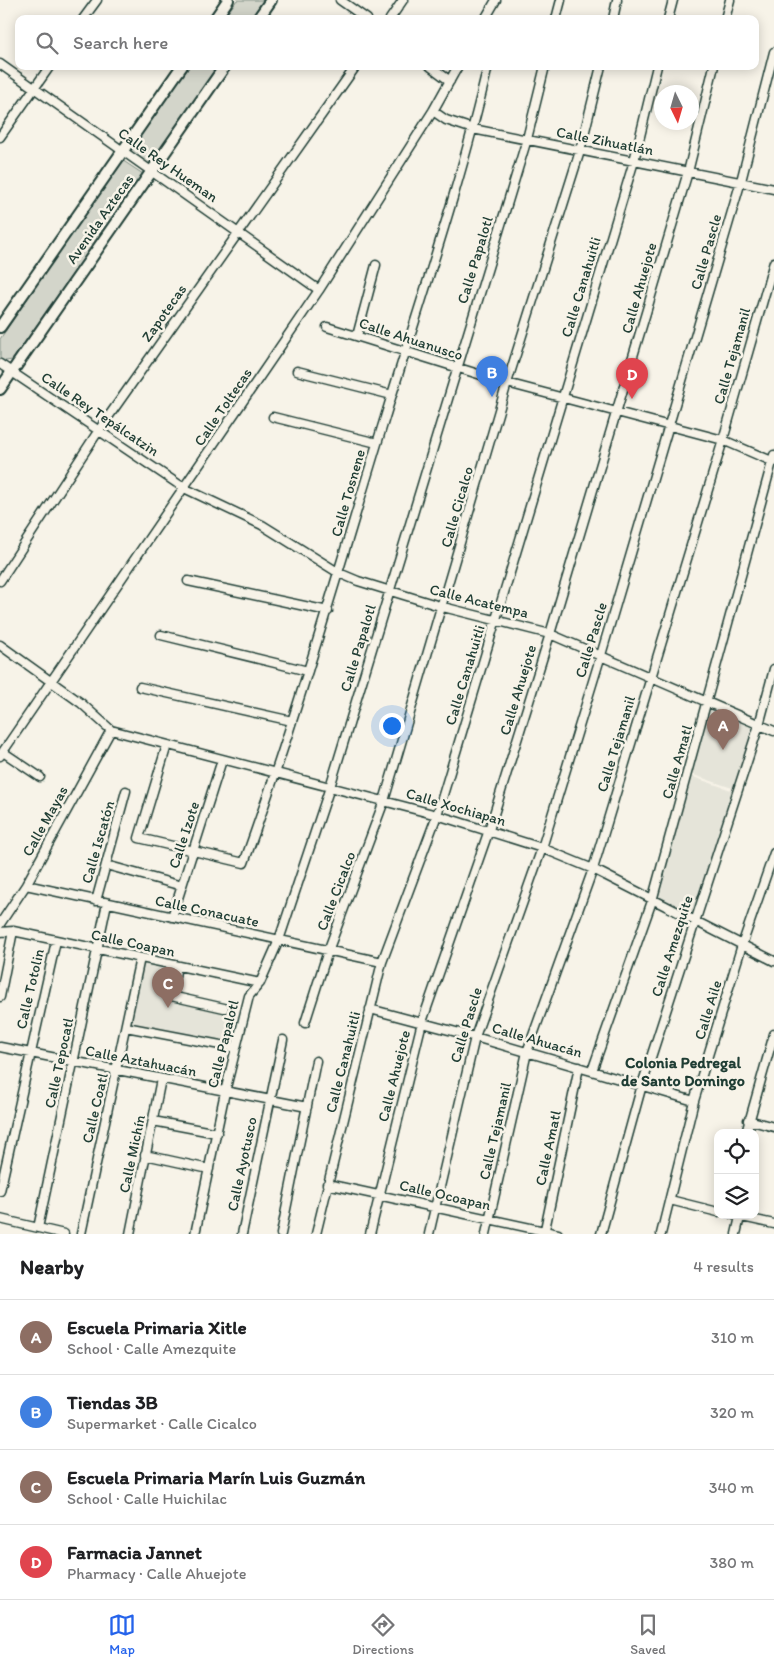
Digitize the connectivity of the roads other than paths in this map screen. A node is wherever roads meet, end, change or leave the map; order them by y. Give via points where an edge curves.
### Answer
1 (96, 0) edge
2 (228, 0) edge
3 (271, 0) edge
4 (340, 0) edge
5 (402, 0) edge
6 (496, 0) edge
7 (561, 0) edge
8 (617, 0) edge
9 (672, 0) edge
10 (730, 0) edge
11 (86, 15) edge
12 (218, 15) edge
13 (261, 15) edge
14 (361, 15) edge
15 (393, 15) edge
16 (487, 15) edge
17 (557, 15) edge
18 (614, 15) edge
19 (669, 15) edge
20 (726, 15) edge
21 (774, 52) edge
22 (0, 64) edge
23 (47, 70) edge
24 (179, 70) edge
25 (222, 70) edge
26 (353, 70) edge
27 (435, 70) edge
28 (456, 70) edge
29 (487, 70) edge
30 (544, 70) edge
31 (600, 70) edge
32 (656, 70) edge
33 (713, 70) edge
34 (450, 81) junction
35 (34, 88) junction
36 (433, 111) junction
37 (473, 129) junction
38 (0, 137) edge
39 (527, 140) junction
40 (123, 150) junction
41 (580, 151) junction
42 (634, 161) junction
43 (152, 171) junction
44 (688, 172) junction
45 (741, 181) junction
46 (774, 189) edge
47 (238, 230) junction
48 (774, 262) edge
49 (376, 266) dead end
50 (320, 290) junction
51 (0, 326) edge
52 (326, 327) dead end
53 (357, 336) junction
54 (406, 351) junction
55 (0, 364) edge
56 (456, 368) junction
57 (12, 372) junction
58 (297, 372) dead end
59 (507, 383) junction
60 (0, 389) edge
61 (392, 395) junction
62 (562, 397) junction
63 (617, 413) junction
64 (273, 417) dead end
65 (670, 427) junction
66 (99, 430) junction
67 (723, 440) junction
68 (377, 443) junction
69 (773, 460) edge
70 (184, 488) junction
71 (339, 573) junction
72 (0, 580) edge
73 (188, 581) dead end
74 (390, 592) junction
75 (443, 607) junction
76 (328, 611) junction
77 (497, 620) junction
78 (550, 634) junction
79 (161, 635) dead end
80 (0, 645) edge
81 (601, 655) junction
82 (774, 669) edge
83 (308, 671) junction
84 (651, 676) junction
85 (51, 681) junction
86 (140, 687) dead end
87 (708, 701) junction
88 (292, 721) junction
89 (759, 725) junction
90 (112, 730) junction
91 (774, 731) edge
92 (167, 745) junction
93 (2, 754) edge
94 (222, 760) junction
95 (276, 774) junction
96 (40, 777) dead end
97 (330, 787) junction
98 (126, 791) dead end
99 (384, 801) junction
100 (437, 815) junction
101 (489, 830) junction
102 (542, 848) junction
103 (193, 852) junction
104 (774, 854) edge
105 (106, 865) junction
106 (593, 869) junction
107 (26, 885) junction
108 (182, 886) junction
109 (96, 900) junction
110 (652, 901) junction
111 (107, 903) junction
112 (172, 918) junction
113 (694, 921) junction
114 (0, 924) edge
115 (14, 931) junction
116 (0, 932) edge
117 (279, 940) junction
118 (56, 941) junction
119 (742, 945) junction
120 (97, 949) junction
121 (328, 951) junction
122 (140, 958) junction
123 (774, 961) edge
124 (382, 962) junction
125 (177, 966) junction
126 (260, 983) junction
127 (0, 997) edge
128 (224, 1008) dead end
129 (370, 1009) junction
130 (422, 1022) junction
131 (305, 1023) dead end
132 (126, 1028) junction
133 (774, 1034) edge
134 (475, 1037) junction
135 (283, 1040) dead end
136 (0, 1047) edge
137 (236, 1048) junction
138 (527, 1052) junction
139 (30, 1053) junction
140 (316, 1061) dead end
141 (73, 1062) junction
142 (579, 1067) junction
143 (118, 1071) junction
144 (592, 1071) junction
145 (161, 1080) junction
146 (642, 1085) junction
147 (225, 1092) junction
148 (270, 1100) junction
149 (694, 1101) junction
150 (306, 1107) junction
151 (748, 1120) junction
152 (152, 1121) junction
153 (774, 1127) edge
154 (747, 1129) edge
155 (216, 1133) junction
156 (145, 1155) junction
157 (209, 1169) junction
158 (327, 1184) junction
159 (0, 1191) edge
160 (379, 1194) junction
161 (670, 1200) junction
162 (435, 1207) junction
163 (714, 1211) edge
164 (0, 1219) edge
165 (489, 1219) junction
166 (737, 1219) edge
167 (751, 1219) edge
168 (774, 1224) edge
169 (38, 1228) junction
170 (544, 1232) edge
171 (64, 1234) edge
172 (81, 1234) edge
173 (130, 1234) edge
174 (195, 1234) edge
175 (242, 1234) edge
176 (281, 1234) edge
177 (316, 1234) edge
178 (370, 1234) edge
179 (429, 1234) edge
180 (486, 1234) edge
181 (558, 1234) edge
182 (601, 1234) edge
183 (661, 1234) edge
184 (736, 1234) edge

1 - 11 street
2 - 12 main road
3 - 13 main road
4 - 14 street
5 - 15 street
6 - 16 street
7 - 17 street
8 - 18 street
9 - 19 street
10 - 20 street
21 - 45 street, Calle Pascle
22 - 35 street, Calle Rey Hueman
23 - 35 street
24 - 40 main road, Avenida Aztecas
25 - 43 main road, Avenida Aztecas
26 - 47 street, Zapotecas
27 - 34 street
28 - 34 street, Calle Toltecas
29 - 37 street, Calle Tosnene
30 - 39 street, Calle Papalotl
31 - 41 street, Calle Cicalco
32 - 42 street, Calle Canahuitli
33 - 44 street, Calle Ahuejote
34 - 36 street, Calle Toltecas
35 - 38 street
35 - 40 street, Calle Rey Hueman
36 - 37 street, Calle Zihuatlán via 446,120
36 - 50 street, Calle Toltecas
37 - 39 street, Calle Zihuatlán
37 - 54 street, Calle Tosnene
39 - 41 street, Calle Zihuatlán
39 - 56 street, Calle Papalotl
40 - 43 street, Calle Rey Hueman
40 - 51 main road, Avenida Aztecas
41 - 42 street, Calle Zihuatlán
41 - 59 street, Calle Cicalco
42 - 44 street, Calle Zihuatlán
42 - 62 street, Calle Canahuitli
43 - 47 street, Calle Rey Hueman
43 - 57 main road, Avenida Aztecas
44 - 45 street, Calle Zihuatlán
44 - 63 street, Calle Ahuejote
45 - 46 street, Calle Zihuatlán
45 - 65 street, Calle Pascle
47 - 50 street, Calle Rey Hueman
47 - 66 street, Zapotecas
48 - 67 street, Calle Tejamanil
49 - 53 street
50 - 70 street, Calle Toltecas
52 - 53 street, Calle Ahuanusco
53 - 54 street, Calle Ahuanusco
54 - 56 street, Calle Ahuanusco
54 - 61 street, Calle Tosnene
55 - 57 street, Calle Rey Tepálcatzin
56 - 59 street, Calle Ahuanusco
56 - 74 street, Calle Papalotl
57 - 60 main road, Avenida Aztecas
57 - 66 street, Calle Rey Tepálcatzin
58 - 61 street
59 - 62 street, Calle Ahuanusco
59 - 75 street, Calle Cicalco
61 - 68 street, Calle Tosnene
62 - 63 street, Calle Ahuanusco
62 - 77 street, Calle Canahuitli
63 - 65 street, Calle Ahuanusco
63 - 78 street, Calle Ahuejote
64 - 68 street
65 - 67 street, Calle Ahuanusco
65 - 81 street, Calle Pascle
66 - 70 street, Calle Rey Tepálcatzin
66 - 72 street, Zapotecas
67 - 69 street, Calle Ahuanusco
67 - 84 street, Calle Tejamanil
68 - 71 street, Calle Tosnene
69 - 87 street, Calle Amatl
70 - 71 street, Calle Acatempa via 269,529
70 - 85 street, Calle Toltecas
71 - 74 street, Calle Acatempa
71 - 76 street, Calle Tosnene
73 - 76 street
74 - 75 street, Calle Acatempa
74 - 97 street, Calle Papalotl
75 - 77 street, Calle Acatempa
75 - 99 street, Calle Cicalco
76 - 83 street, Calle Tosnene
77 - 78 street, Calle Acatempa
77 - 100 street, Calle Canahuitli
78 - 81 street, Calle Acatempa
78 - 101 street, Calle Ahuejote
79 - 83 street
80 - 85 street
81 - 84 street, Calle Acatempa
81 - 102 street, Calle Pascle
82 - 89 street, Calle Amezquite
83 - 88 street, Calle Tosnene
84 - 87 street, Calle Acatempa
84 - 106 street, Calle Tejamanil
85 - 90 street
85 - 93 street, Calle Toltecas
86 - 88 street
87 - 89 street, Calle Acatempa
87 - 110 street, Calle Amatl
88 - 95 street, Calle Tosnene
89 - 91 street, Calle Acatempa
89 - 113 street, Calle Amezquite
90 - 92 street, Calle Xochiapan
90 - 107 street, Calle Mayas
92 - 94 street, Calle Xochiapan
92 - 103 street via 139,838
93 - 96 street
94 - 95 street, Calle Xochiapan
94 - 103 street, Calle Izote
95 - 97 street, Calle Xochiapan
95 - 103 street, Calle Tosnene via 244,863
97 - 99 street, Calle Xochiapan
97 - 117 street, Calle Papalotl
98 - 105 street, Calle Iscatón
99 - 100 street, Calle Xochiapan
99 - 121 street, Calle Cicalco
100 - 101 street, Calle Xochiapan
100 - 124 street, Calle Canahuitli
101 - 102 street, Calle Xochiapan
101 - 130 street, Calle Ahuejote
102 - 106 street, Calle Xochiapan
102 - 134 street, Calle Pascle
103 - 108 street, Calle Izote
104 - 119 street, Calle Aile
105 - 108 street
105 - 109 street, Calle Iscatón
106 - 110 street, Calle Xochiapan
106 - 138 street, Calle Tejamanil
107 - 109 street, Calle Conacuate
107 - 114 street, Calle Mayas
108 - 112 street, Calle Izote
109 - 111 street, Calle Conacuate
110 - 113 street, Calle Xochiapan
110 - 144 street, Calle Amatl
111 - 112 street, Calle Conacuate
111 - 120 street, Calle Tepocatl
112 - 117 street, Calle Conacuate
113 - 119 street, Calle Xochiapan
113 - 146 street, Calle Amezquite
115 - 116 street, Calle Coapan
115 - 118 street, Calle Coapan
115 - 127 street
117 - 121 street, Calle Conacuate
117 - 126 street, Calle Papalotl
118 - 120 street, Calle Coapan
118 - 139 street, Calle Totolin
119 - 123 street, Calle Xochiapan
119 - 149 street, Calle Aile
120 - 122 street, Calle Coapan
120 - 141 street, Calle Tepocatl
121 - 124 street, Calle Conacuate
121 - 131 street, Calle Cicalco
122 - 125 street, Calle Coapan
122 - 132 street, Calle Coatl
124 - 129 street, Calle Canahuitli
125 - 126 street, Calle Coapan
125 - 128 street via 171,996
126 - 137 street, Calle Papalotl via 249,996
129 - 130 street, Calle Ahuacán
129 - 158 street, Calle Canahuitli
130 - 134 street, Calle Ahuacán
130 - 160 street, Calle Ahuejote
132 - 137 street
132 - 143 street, Calle Coatl
133 - 151 street
134 - 138 street, Calle Ahuacán
134 - 162 street, Calle Pascle
135 - 148 street, Calle Ayotusco
136 - 139 street, Calle Aztahuacán
137 - 147 street, Calle Papalotl
138 - 142 street, Calle Ahuacán
138 - 165 street, Calle Tejamanil
139 - 141 street, Calle Aztahuacán
139 - 159 street, Calle Totolin
140 - 150 street
141 - 143 street, Calle Aztahuacán
141 - 169 street, Calle Tepocatl
142 - 144 street, Calle Ahuacán
142 - 170 street, Calle Amatl
143 - 145 street, Calle Aztahuacán
143 - 172 street, Calle Coatl
144 - 146 street, Calle Ahuacán
145 - 147 street, Calle Aztahuacán
145 - 152 street, Calle Michín
146 - 149 street, Calle Ahuacán
146 - 182 street, Calle Amezquite
147 - 148 street, Calle Aztahuacán
147 - 155 street, Calle Papalotl
148 - 150 street, Calle Aztahuacán
148 - 175 street, Calle Ayotusco
149 - 161 street, Calle Aile
150 - 176 street
151 - 153 street
151 - 154 street
152 - 155 street
152 - 156 street, Calle Michín
155 - 157 street, Calle Papalotl
156 - 157 street
156 - 173 street, Calle Michín
157 - 174 street, Calle Papalotl
158 - 160 street, Calle Ocoapan
158 - 177 street, Calle Canahuitli
160 - 162 street, Calle Ocoapan
160 - 178 street, Calle Ahuejote
161 - 163 street
161 - 183 street, Calle Aile
162 - 165 street, Calle Ocoapan
162 - 179 street, Calle Pascle
164 - 169 street
165 - 170 street, Calle Ocoapan
165 - 180 street, Calle Tejamanil
166 - 184 street
167 - 168 street
169 - 171 street
170 - 181 street, Calle Ocoapan

